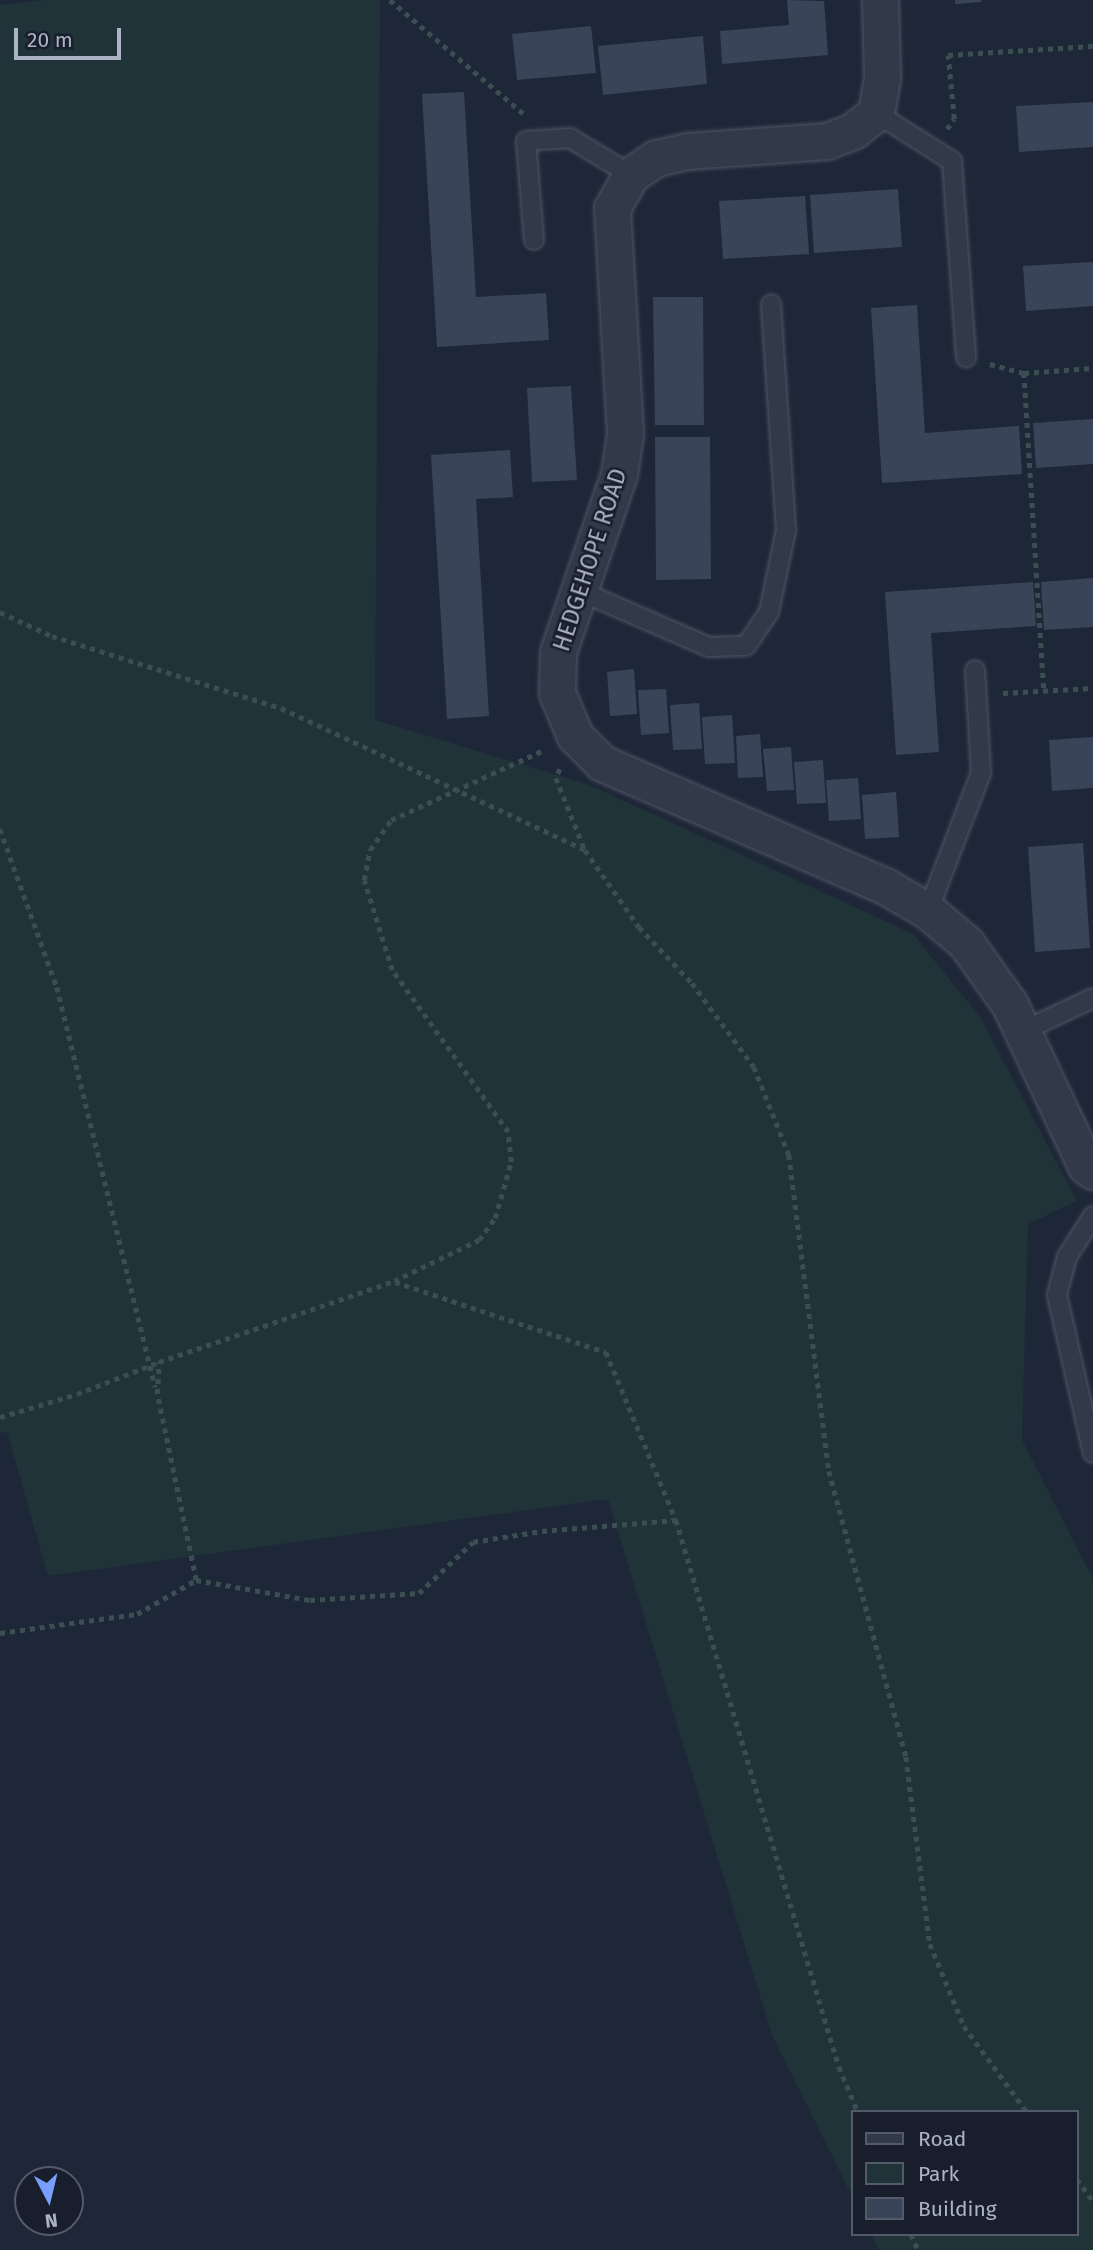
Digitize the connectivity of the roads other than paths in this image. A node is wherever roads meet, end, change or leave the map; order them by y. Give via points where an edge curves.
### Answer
1 (880, 0) edge
2 (876, 113) junction
3 (631, 175) junction
4 (534, 240) dead end
5 (771, 304) dead end
6 (966, 358) road end
7 (580, 591) junction
8 (975, 670) dead end
9 (928, 911) junction
10 (1093, 998) edge
11 (1023, 1031) junction
12 (1093, 1171) edge
13 (1093, 1216) edge
14 (1093, 1453) edge

1 - 2 street via 882,79
2 - 3 street, HEDGEHOPE ROAD via 853,131 827,141 687,151 656,158
2 - 6 lane via 952,161
3 - 4 lane via 570,138 526,141
3 - 7 street, HEDGEHOPE ROAD via 612,208 625,435 619,474
5 - 7 lane via 786,530 769,612 746,646 709,647
7 - 9 street, HEDGEHOPE ROAD via 558,652 557,694 575,736 603,763 885,886
8 - 9 lane via 981,773
9 - 11 street, HEDGEHOPE ROAD via 966,943 1010,1004
10 - 11 lane
11 - 12 street, HEDGEHOPE ROAD via 1086,1166
13 - 14 lane via 1067,1257 1057,1295

